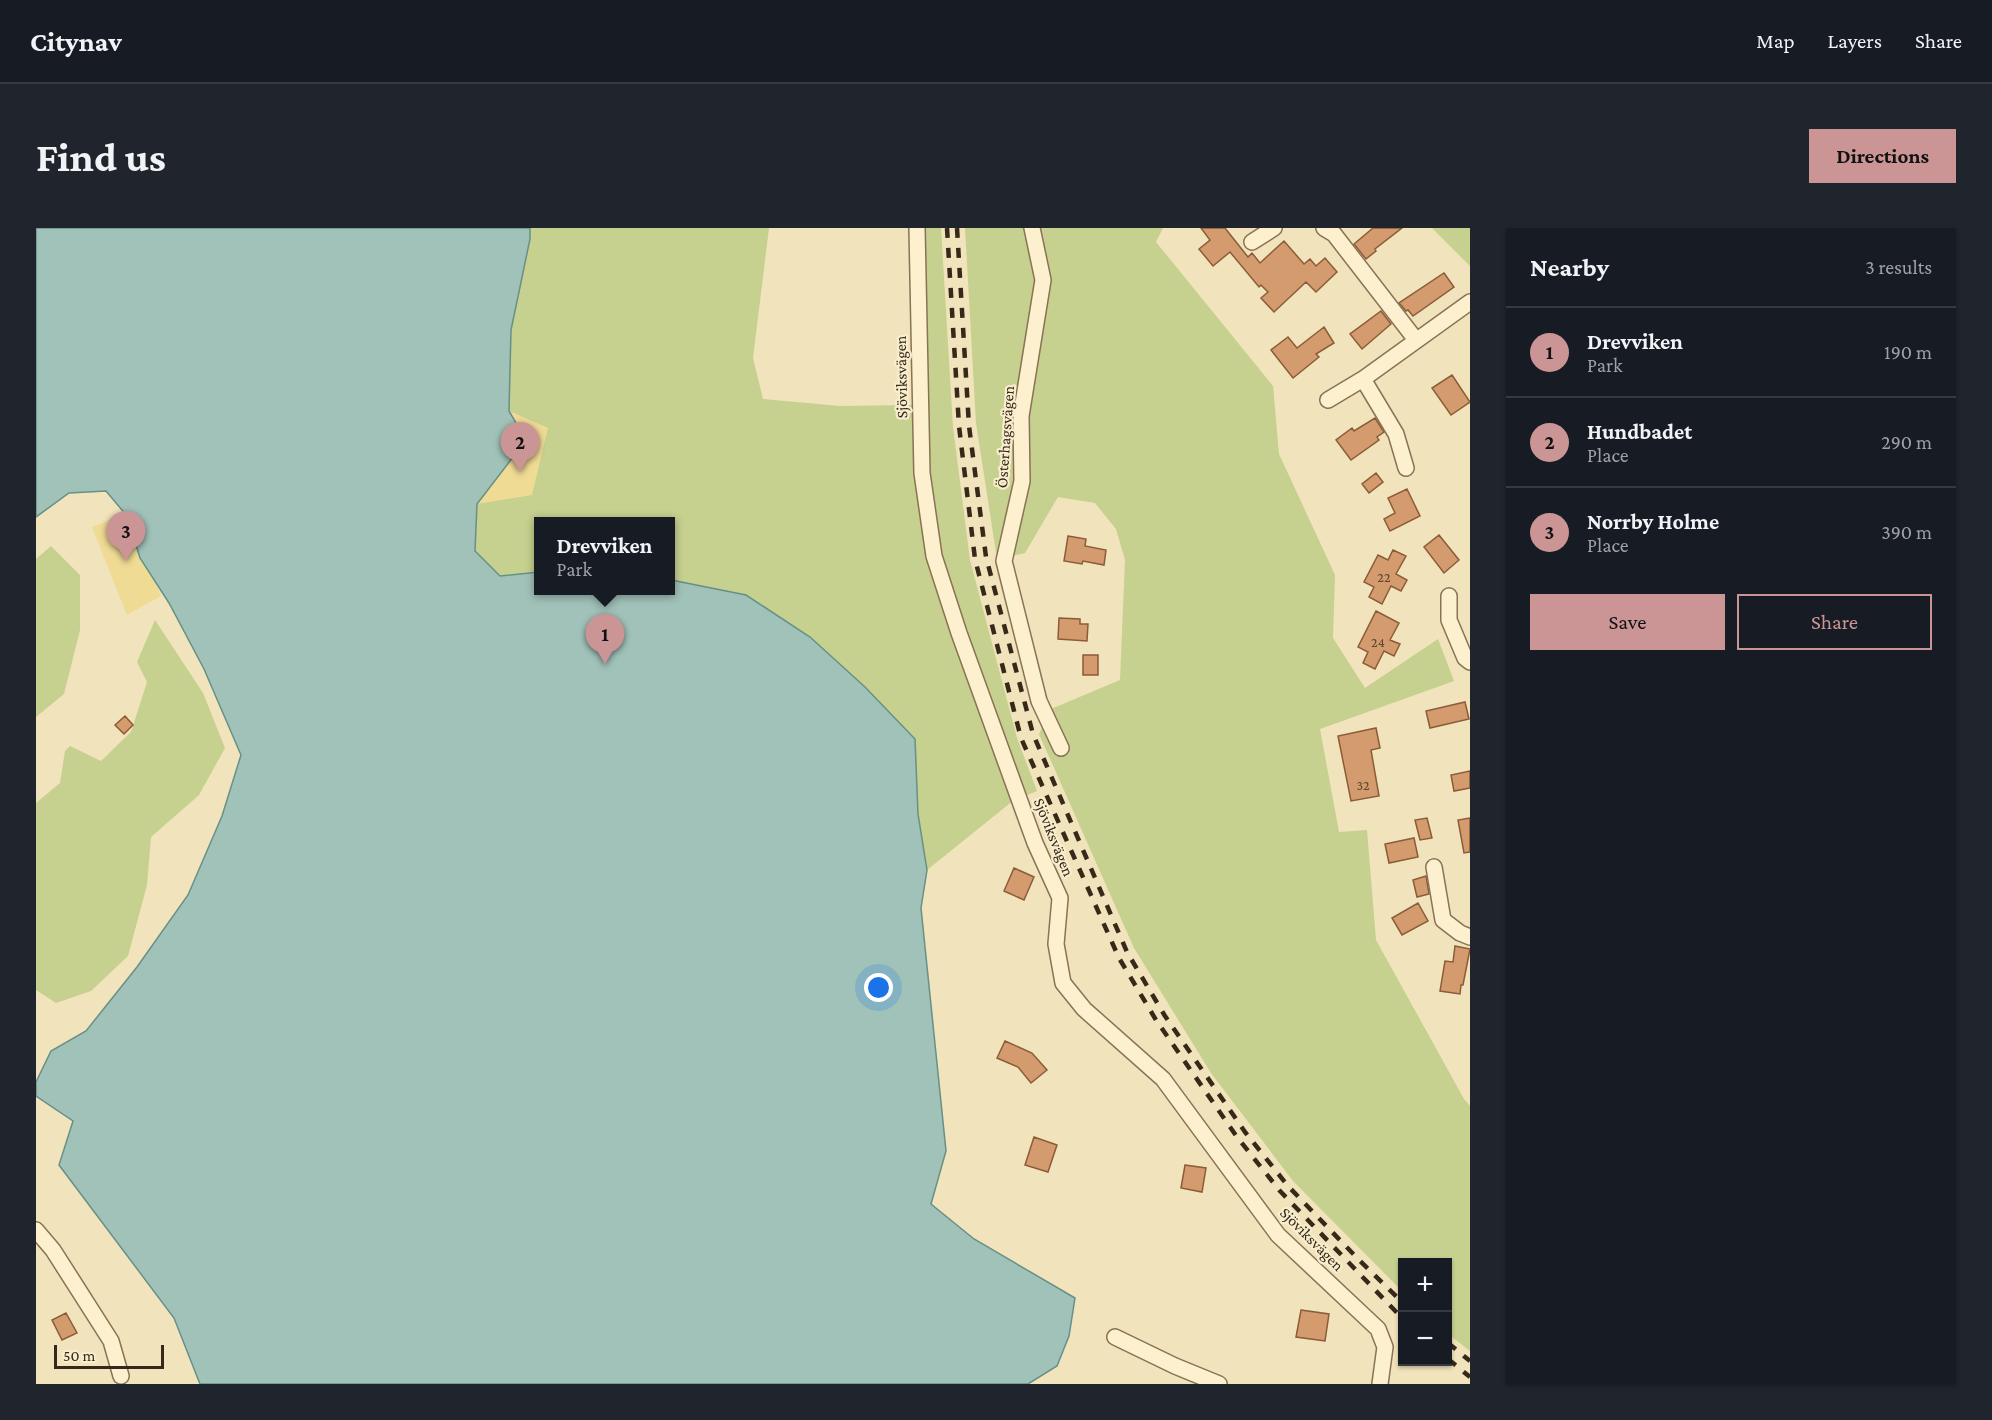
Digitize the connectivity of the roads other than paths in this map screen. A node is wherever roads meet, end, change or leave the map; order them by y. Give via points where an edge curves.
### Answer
1 (916, 228) edge
2 (1032, 228) edge
3 (1274, 228) edge
4 (1324, 228) edge
5 (1252, 242) dead end
6 (1470, 302) edge
7 (1416, 340) junction
8 (1363, 379) junction
9 (1328, 400) dead end
10 (1406, 468) dead end
11 (1449, 596) dead end
12 (1470, 662) edge
13 (1061, 748) dead end
14 (1434, 867) dead end
15 (1470, 937) edge
16 (36, 1230) edge
17 (1115, 1336) dead end
18 (121, 1376) dead end
19 (1219, 1384) edge
20 (1380, 1384) edge

1 - 20 street, Sjöviksvägen via 922,473 934,556 1035,843 1060,898 1056,944 1063,983 1084,1009 1163,1079 1278,1235 1378,1329 1385,1347
2 - 13 street, Österhagsvägen via 1043,280 1021,416 1022,481 1004,561 1039,701
3 - 5 street
4 - 7 street via 1334,234
6 - 7 street
7 - 8 street
8 - 9 street
8 - 10 street via 1396,434
11 - 12 street via 1449,620
14 - 15 street via 1443,920
16 - 18 street via 111,1341
17 - 19 street

